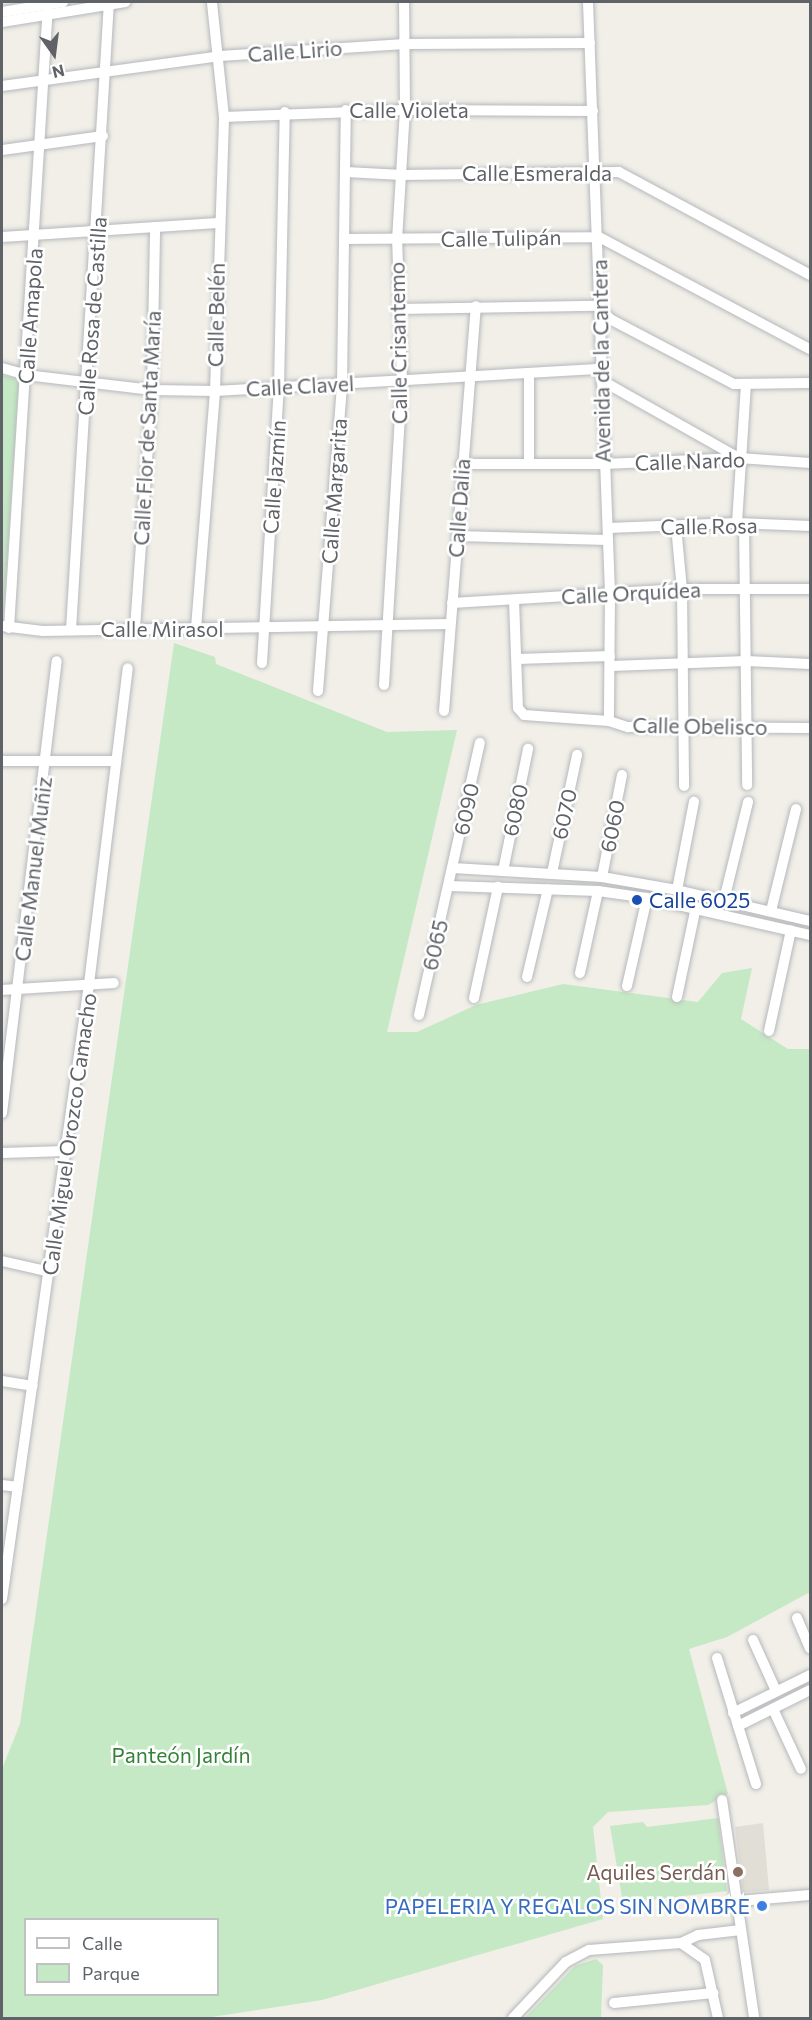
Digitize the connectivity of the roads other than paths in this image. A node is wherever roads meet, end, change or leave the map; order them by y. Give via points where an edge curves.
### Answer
1 (63, 2) edge
2 (125, 2) edge
3 (212, 2) edge
4 (404, 2) edge
5 (588, 2) edge
6 (109, 3) edge
7 (20, 5) edge
8 (47, 9) junction
9 (2, 12) edge
10 (2, 22) edge
11 (590, 42) junction
12 (405, 44) junction
13 (220, 56) junction
14 (107, 71) junction
15 (46, 80) junction
16 (2, 86) edge
17 (346, 110) junction
18 (405, 110) junction
19 (593, 111) junction
20 (285, 112) junction
21 (224, 117) junction
22 (103, 136) junction
23 (41, 144) junction
24 (2, 150) edge
25 (596, 170) junction
26 (346, 172) junction
27 (402, 175) junction
28 (218, 223) junction
29 (154, 227) junction
30 (97, 231) junction
31 (35, 234) junction
32 (2, 237) edge
33 (599, 237) junction
34 (344, 239) junction
35 (397, 240) junction
36 (810, 275) edge
37 (476, 306) junction
38 (598, 306) junction
39 (398, 309) junction
40 (810, 349) edge
41 (2, 368) edge
42 (529, 373) junction
43 (601, 374) junction
44 (26, 375) junction
45 (469, 376) junction
46 (402, 380) junction
47 (88, 382) junction
48 (810, 383) edge
49 (342, 384) junction
50 (746, 384) junction
51 (279, 387) junction
52 (152, 390) junction
53 (215, 391) junction
54 (739, 458) junction
55 (810, 463) edge
56 (461, 464) junction
57 (529, 464) junction
58 (604, 464) junction
59 (740, 523) junction
60 (676, 526) junction
61 (810, 526) edge
62 (608, 528) junction
63 (458, 536) junction
64 (608, 540) junction
65 (745, 587) junction
66 (682, 589) junction
67 (810, 589) edge
68 (610, 594) junction
69 (514, 600) junction
70 (452, 603) junction
71 (388, 624) junction
72 (450, 624) junction
73 (324, 626) junction
74 (5, 627) edge
75 (135, 628) junction
76 (196, 628) junction
77 (264, 628) junction
78 (71, 630) junction
79 (517, 659) junction
80 (57, 661) dead end
81 (611, 661) junction
82 (746, 661) junction
83 (684, 662) junction
84 (262, 663) dead end
85 (810, 664) edge
86 (128, 668) dead end
87 (384, 685) dead end
88 (318, 691) dead end
89 (444, 711) dead end
90 (609, 721) junction
91 (748, 727) junction
92 (810, 728) edge
93 (683, 729) junction
94 (480, 743) dead end
95 (528, 749) dead end
96 (577, 755) dead end
97 (48, 760) junction
98 (2, 761) edge
99 (116, 761) junction
100 (622, 776) dead end
101 (747, 785) dead end
102 (684, 786) dead end
103 (694, 802) dead end
104 (748, 802) dead end
105 (796, 809) dead end
106 (503, 871) junction
107 (552, 873) junction
108 (451, 876) junction
109 (602, 877) junction
110 (498, 887) junction
111 (548, 889) junction
112 (677, 890) junction
113 (598, 891) junction
114 (647, 898) junction
115 (724, 900) junction
116 (696, 907) junction
117 (771, 911) junction
118 (810, 921) edge
119 (790, 930) junction
120 (810, 935) edge
121 (580, 973) dead end
122 (527, 976) dead end
123 (114, 983) dead end
124 (89, 984) junction
125 (627, 986) dead end
126 (18, 989) junction
127 (2, 990) edge
128 (677, 997) dead end
129 (474, 999) dead end
130 (419, 1015) dead end
131 (769, 1031) dead end
132 (2, 1113) edge
133 (66, 1151) junction
134 (2, 1153) edge
135 (2, 1261) edge
136 (50, 1272) junction
137 (2, 1381) edge
138 (33, 1386) junction
139 (2, 1485) edge
140 (18, 1487) junction
141 (5, 1552) edge
142 (2, 1599) edge
143 (796, 1618) dead end
144 (753, 1640) dead end
145 (810, 1648) edge
146 (717, 1658) dead end
147 (810, 1675) edge
148 (810, 1690) edge
149 (776, 1691) junction
150 (773, 1709) junction
151 (735, 1719) junction
152 (801, 1769) dead end
153 (756, 1784) dead end
154 (722, 1800) dead end
155 (810, 1894) edge
156 (738, 1900) junction
157 (741, 1930) junction
158 (681, 1943) junction
159 (714, 1993) junction
160 (614, 2003) dead end
161 (513, 2019) edge
162 (718, 2019) edge
163 (754, 2019) edge

1 - 8 street
2 - 6 street
3 - 13 street, Calle Belén
4 - 12 street, Calle Crisantemo
5 - 11 street, Avenida de la Cantera
6 - 8 street
6 - 14 street, Calle Rosa de Castilla
7 - 8 street
7 - 9 street
8 - 10 street
8 - 15 street, Calle Amapola
11 - 12 street, Calle Lirio
11 - 19 street, Avenida de la Cantera
12 - 13 street, Calle Lirio
12 - 18 street, Calle Crisantemo
13 - 14 street, Calle Lirio
13 - 21 street, Calle Belén
14 - 15 street, Calle Lirio
14 - 22 street, Calle Rosa de Castilla
15 - 16 street, Calle Lirio
15 - 23 street, Calle Amapola
17 - 18 street, Calle Violeta
17 - 20 street, Calle Violeta
17 - 26 street, Calle Margarita
18 - 19 street, Calle Violeta
18 - 27 street, Calle Crisantemo
19 - 25 street, Avenida de la Cantera
20 - 21 street, Calle Violeta
20 - 51 street, Calle Jazmín
21 - 28 street, Calle Belén
22 - 23 street
22 - 30 street, Calle Rosa de Castilla
23 - 24 street
23 - 31 street, Calle Amapola
25 - 27 street, Calle Esmeralda
25 - 33 street, Avenida de la Cantera
25 - 36 street, Calle Esmeralda via 625,174
26 - 27 street, Calle Esmeralda
26 - 34 street, Calle Margarita
27 - 35 street, Calle Crisantemo
28 - 29 street
28 - 53 street, Calle Belén
29 - 30 street
29 - 52 street, Calle Flor de Santa María
30 - 31 street
30 - 47 street, Calle Rosa de Castilla
31 - 32 street
31 - 44 street, Calle Amapola
33 - 35 street, Calle Tulipán
33 - 38 street, Avenida de la Cantera
33 - 40 street, Calle Tulipán
34 - 35 street, Calle Tulipán
34 - 49 street, Calle Margarita
35 - 39 street, Calle Crisantemo
37 - 38 street
37 - 39 street
37 - 45 street, Calle Dalia
38 - 43 street, Avenida de la Cantera
38 - 50 street via 610,319 734,384
39 - 46 street, Calle Crisantemo
41 - 44 street, Calle Clavel
42 - 43 street, Calle Clavel
42 - 45 street, Calle Clavel
42 - 57 street
43 - 54 street
43 - 58 street, Avenida de la Cantera
44 - 47 street, Calle Clavel
44 - 74 street, Calle Amapola
45 - 46 street, Calle Clavel
45 - 56 street, Calle Dalia
46 - 49 street, Calle Clavel
46 - 71 street, Calle Crisantemo
47 - 52 street, Calle Clavel
47 - 78 street, Calle Rosa de Castilla
48 - 50 street
49 - 51 street, Calle Clavel
49 - 73 street, Calle Margarita
50 - 54 street
51 - 53 street, Calle Clavel
51 - 77 street, Calle Jazmín
52 - 53 street, Calle Clavel
52 - 75 street, Calle Flor de Santa María
53 - 76 street, Calle Belén
54 - 55 street, Calle Nardo
54 - 58 street, Calle Nardo
54 - 59 street
56 - 57 street, Calle Nardo
56 - 63 street, Calle Dalia
57 - 58 street, Calle Nardo
58 - 62 street, Avenida de la Cantera
59 - 60 street, Calle Rosa
59 - 61 street, Calle Rosa
59 - 65 street
60 - 62 street, Calle Rosa
60 - 66 street
62 - 64 street, Avenida de la Cantera
63 - 64 street
63 - 70 street, Calle Dalia
64 - 68 street, Avenida de la Cantera
65 - 66 street, Calle Orquídea
65 - 67 street, Calle Orquídea
65 - 82 street
66 - 68 street, Calle Orquídea
66 - 83 street
68 - 69 street, Calle Orquídea
68 - 81 street, Avenida de la Cantera
69 - 70 street, Calle Orquídea
69 - 79 street
70 - 72 street, Calle Dalia
71 - 72 street, Calle Mirasol
71 - 73 street, Calle Mirasol
71 - 87 street, Calle Crisantemo
72 - 89 street, Calle Dalia
73 - 77 street, Calle Mirasol
73 - 88 street, Calle Margarita
74 - 78 street, Calle Mirasol
75 - 76 street, Calle Mirasol
75 - 78 street, Calle Mirasol
76 - 77 street, Calle Mirasol
77 - 84 street, Calle Jazmín
79 - 81 street
79 - 90 street, Calle Obelisco via 519,712
80 - 97 street, Calle Manuel Muñiz
81 - 83 street
81 - 90 street, Avenida de la Cantera
82 - 83 street
82 - 85 street
82 - 91 street
83 - 93 street
86 - 99 street, Calle Miguel Orozco Camacho
90 - 93 street, Calle Obelisco via 628,727
91 - 92 street, Calle Obelisco
91 - 93 street, Calle Obelisco
91 - 101 street
93 - 102 street
94 - 108 street, 6090
95 - 106 street, 6080
96 - 107 street, 6070
97 - 98 street
97 - 99 street
97 - 126 street, Calle Manuel Muñiz
99 - 124 street, Calle Miguel Orozco Camacho
100 - 109 street, 6060
103 - 112 street
104 - 115 street
105 - 117 street
106 - 107 street
106 - 108 street
107 - 109 street
108 - 110 street
108 - 130 street, 6065
109 - 112 street
110 - 111 street
110 - 129 street
111 - 113 street
111 - 122 street
112 - 115 street
113 - 114 street
113 - 121 street
114 - 116 street
114 - 125 street
115 - 117 street
116 - 119 street
116 - 128 street
117 - 118 street
119 - 120 street
119 - 131 street
123 - 124 street
124 - 126 street
124 - 133 street, Calle Miguel Orozco Camacho
126 - 127 street
126 - 132 street, Calle Manuel Muñiz
133 - 134 street
133 - 136 street, Calle Miguel Orozco Camacho
135 - 136 street
136 - 138 street, Calle Miguel Orozco Camacho
137 - 138 street
138 - 140 street, Calle Miguel Orozco Camacho
139 - 140 street
140 - 141 street, Calle Miguel Orozco Camacho
141 - 142 street, Calle Miguel Orozco Camacho
143 - 145 street
144 - 149 street
146 - 151 street
147 - 149 street
148 - 150 street
149 - 151 street
150 - 151 street
150 - 152 street
151 - 153 street
154 - 156 street
155 - 156 street
156 - 157 street
157 - 158 street via 698,1935
157 - 163 street
158 - 159 street via 705,1960
158 - 161 street via 589,1950 566,1962
159 - 160 street
159 - 162 street

